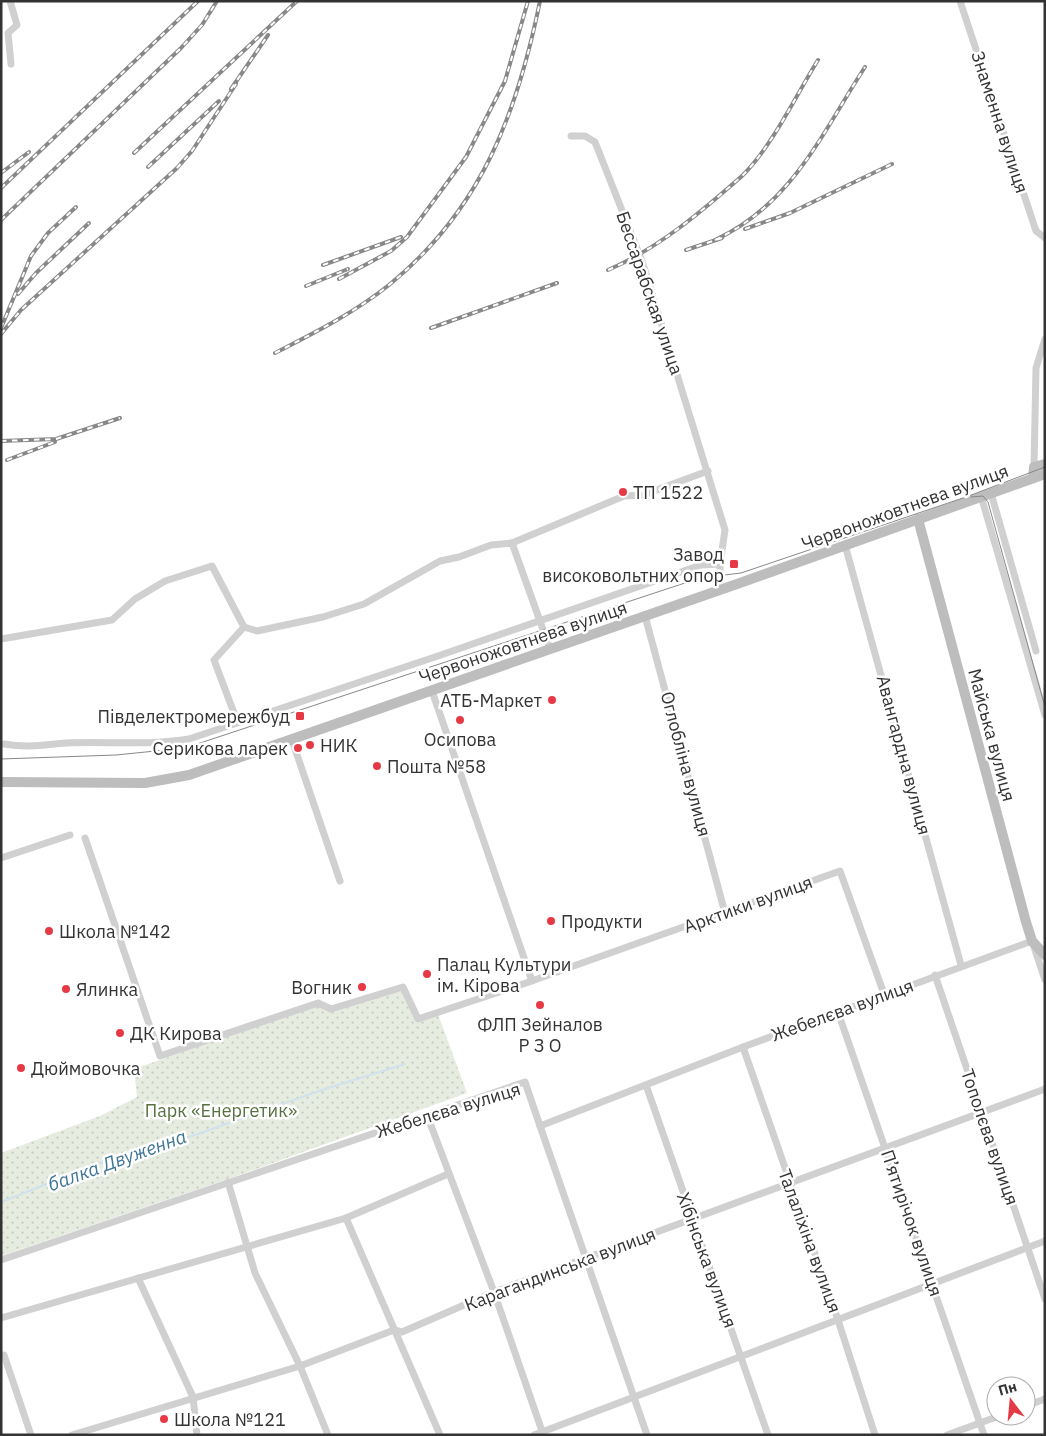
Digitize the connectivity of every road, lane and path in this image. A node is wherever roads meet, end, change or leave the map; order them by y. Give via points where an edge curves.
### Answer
1 (10, 1) edge
2 (960, 1) edge
3 (11, 64) dead end
4 (571, 136) dead end
5 (1045, 238) edge
6 (1045, 339) edge
7 (1045, 464) edge
8 (708, 471) junction
9 (1033, 473) junction
10 (1045, 474) edge
11 (986, 495) junction
12 (918, 519) junction
13 (512, 543) junction
14 (845, 545) junction
15 (720, 564) junction
16 (720, 590) junction
17 (645, 616) junction
18 (539, 621) junction
19 (244, 627) junction
20 (1, 639) edge
21 (550, 649) junction
22 (1036, 650) dead end
23 (432, 691) junction
24 (1045, 715) edge
25 (237, 721) junction
26 (292, 740) junction
27 (4, 744) dead end
28 (1, 782) edge
29 (70, 835) dead end
30 (85, 838) dead end
31 (1, 858) edge
32 (340, 881) dead end
33 (725, 913) junction
34 (1032, 941) junction
35 (1045, 954) edge
36 (961, 965) junction
37 (935, 975) junction
38 (1045, 980) edge
39 (532, 981) junction
40 (884, 994) junction
41 (838, 1012) junction
42 (743, 1047) junction
43 (646, 1085) junction
44 (1045, 1089) edge
45 (981, 1112) junction
46 (427, 1115) junction
47 (540, 1126) junction
48 (886, 1146) junction
49 (448, 1174) junction
50 (228, 1182) junction
51 (789, 1183) junction
52 (346, 1218) junction
53 (692, 1220) junction
54 (1045, 1241) edge
55 (246, 1248) junction
56 (1027, 1248) junction
57 (586, 1258) junction
58 (1, 1260) edge
59 (138, 1278) junction
60 (933, 1284) junction
61 (494, 1292) junction
62 (1045, 1299) edge
63 (1, 1318) edge
64 (838, 1320) junction
65 (394, 1330) junction
66 (1, 1356) edge
67 (741, 1356) junction
68 (300, 1366) junction
69 (193, 1397) junction
70 (634, 1397) junction
71 (986, 1421) edge
72 (980, 1423) junction
73 (543, 1433) edge
74 (31, 1435) edge
75 (72, 1435) edge
76 (197, 1435) edge
77 (328, 1435) edge
78 (440, 1435) edge
79 (534, 1435) edge
80 (647, 1435) edge
81 (768, 1435) edge
82 (875, 1435) edge
83 (947, 1435) edge
84 (984, 1435) edge

1 - 3 street via 17,25 8,33
2 - 5 street, Знаменна вулиця via 1036,231
4 - 8 street, Бессарабская улица via 591,138 598,151 642,261
6 - 9 street via 1036,368
7 - 9 main road, Червоножовтнева вулиця
8 - 13 street via 643,496 624,496
8 - 15 street, Бессарабская улица via 725,530
9 - 10 main road, Червоножовтнева вулиця
9 - 11 main road, Червоножовтнева вулиця
11 - 12 main road, Червоножовтнева вулиця
11 - 22 street
11 - 24 street
12 - 14 main road, Червоножовтнева вулиця
12 - 34 main road, Майська вулиця
13 - 18 street
13 - 19 street via 491,545 440,561 364,604 324,617 257,630
14 - 16 main road, Червоножовтнева вулиця
14 - 36 street, Авангардна вулиця
15 - 16 street, Бессарабская улица
15 - 18 street via 701,565
16 - 17 main road, Червоножовтнева вулиця
17 - 21 main road, Червоножовтнева вулиця
17 - 33 street, Оглобліна вулиця
18 - 21 street
18 - 25 street
19 - 20 street via 212,566 165,581 135,599 112,620
19 - 25 street via 214,660
21 - 23 main road, Червоножовтнева вулиця
23 - 26 main road, Червоножовтнева вулиця
23 - 39 street
25 - 27 street via 188,739 164,743 66,743 28,748
26 - 28 main road, Червоножовтнева вулиця via 166,780 145,783
26 - 32 street
29 - 31 street
30 - 39 street, Арктики вулиця via 160,1056 318,1003 331,1009 403,986 418,1019
33 - 39 street, Арктики вулиця
33 - 40 street, Арктики вулиця via 840,871
34 - 35 main road, Майська вулиця
34 - 36 street, Жебелєва вулиця
34 - 38 street
36 - 37 street, Жебелєва вулиця
37 - 40 street, Жебелєва вулиця
37 - 45 street, Тополєва вулиця
40 - 41 street, Жебелєва вулиця
41 - 42 street, Жебелєва вулиця
41 - 48 street, П’ятирічок вулиця
42 - 43 street, Жебелєва вулиця
42 - 51 street, Талаліхіна вулиця
43 - 47 street, Жебелєва вулиця
43 - 53 street, Хібінська вулиця
44 - 45 street, Карагандинська вулиця
45 - 48 street, Карагандинська вулиця
45 - 56 street, Тополєва вулиця
46 - 47 street, Жебелєва вулиця via 525,1082
46 - 49 street
46 - 50 street, Жебелєва вулиця
47 - 57 street
48 - 51 street, Карагандинська вулиця
48 - 60 street, П’ятирічок вулиця
49 - 52 street
49 - 61 street
50 - 55 street
50 - 58 street, Жебелєва вулиця
51 - 53 street, Карагандинська вулиця
51 - 64 street, Талаліхіна вулиця
52 - 55 street
52 - 65 street
53 - 57 street, Карагандинська вулиця
53 - 67 street, Хібінська вулиця
54 - 56 street
55 - 59 street
55 - 68 street
56 - 60 street
56 - 62 street, Тополєва вулиця
57 - 61 street, Карагандинська вулиця
57 - 70 street
59 - 63 street
59 - 69 street
60 - 64 street
60 - 72 street, П’ятирічок вулиця
61 - 65 street, Карагандинська вулиця via 402,1332
61 - 73 street
64 - 67 street
64 - 82 street, Талаліхіна вулиця
65 - 68 street, Карагандинська вулиця
65 - 78 street
66 - 74 street via 4,1355 10,1368
67 - 70 street
67 - 81 street, Хібінська вулиця
68 - 69 street, Карагандинська вулиця
68 - 77 street
69 - 75 street, Карагандинська вулиця
69 - 76 street
70 - 73 street
70 - 80 street
71 - 72 street
72 - 83 street
72 - 84 street, П’ятирічок вулиця
73 - 79 street

